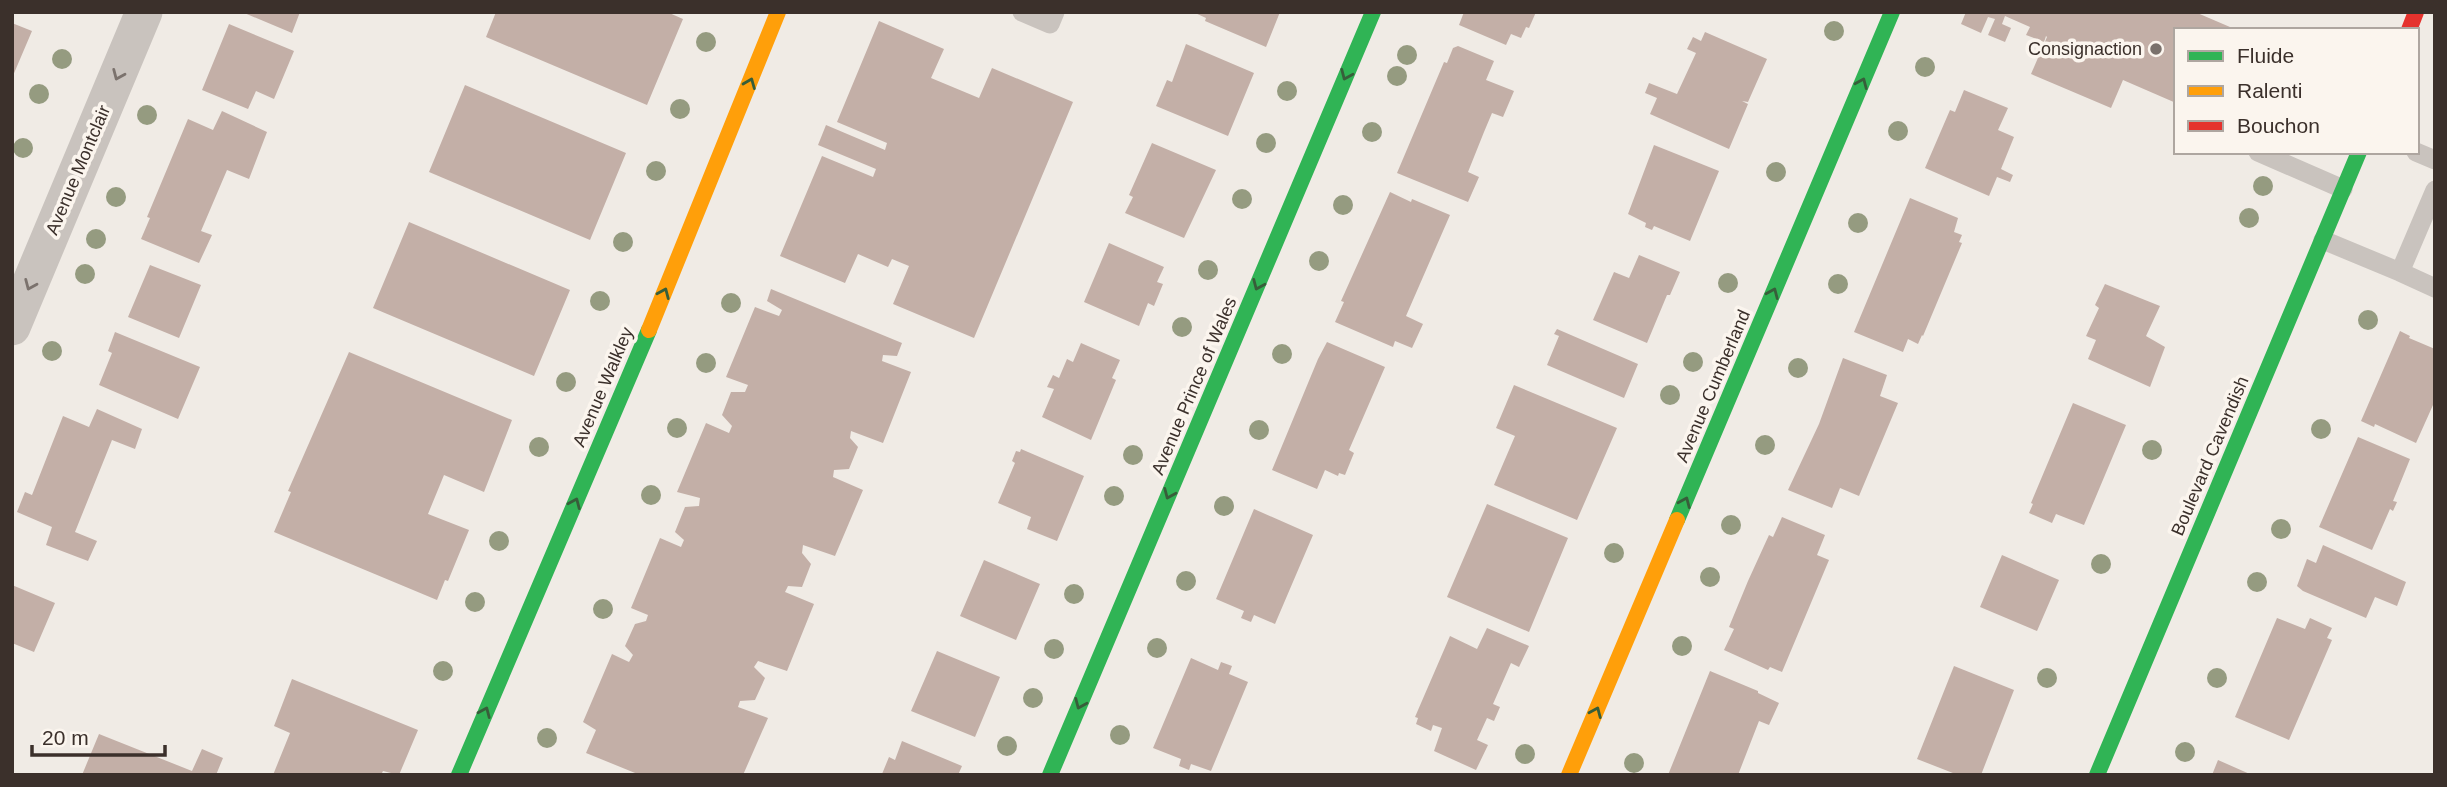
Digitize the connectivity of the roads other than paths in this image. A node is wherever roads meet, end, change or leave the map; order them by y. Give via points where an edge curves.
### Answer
1 (144, 12) edge
2 (778, 12) edge
3 (1022, 12) edge
4 (1055, 12) edge
5 (1373, 12) edge
6 (1892, 12) edge
7 (2263, 154) edge
8 (2358, 154) edge
9 (2343, 189) junction
10 (2435, 190) edge
11 (2323, 240) junction
12 (2400, 272) junction
13 (2435, 288) edge
14 (12, 327) edge
15 (459, 775) edge
16 (1050, 775) edge
17 (1569, 775) edge
18 (2097, 775) edge

1 -> 14 street, Avenue Montclair
15 -> 2 street, Avenue Walkley via 688,237
3 - 4 lane via 1050,24
5 -> 16 street, Avenue Prince of Wales
17 -> 6 street, Avenue Cumberland
7 - 9 lane
8 - 9 street, Boulevard Cavendish
9 - 11 street, Boulevard Cavendish
10 - 12 lane
11 - 12 lane
11 - 18 street, Boulevard Cavendish
12 - 13 lane

